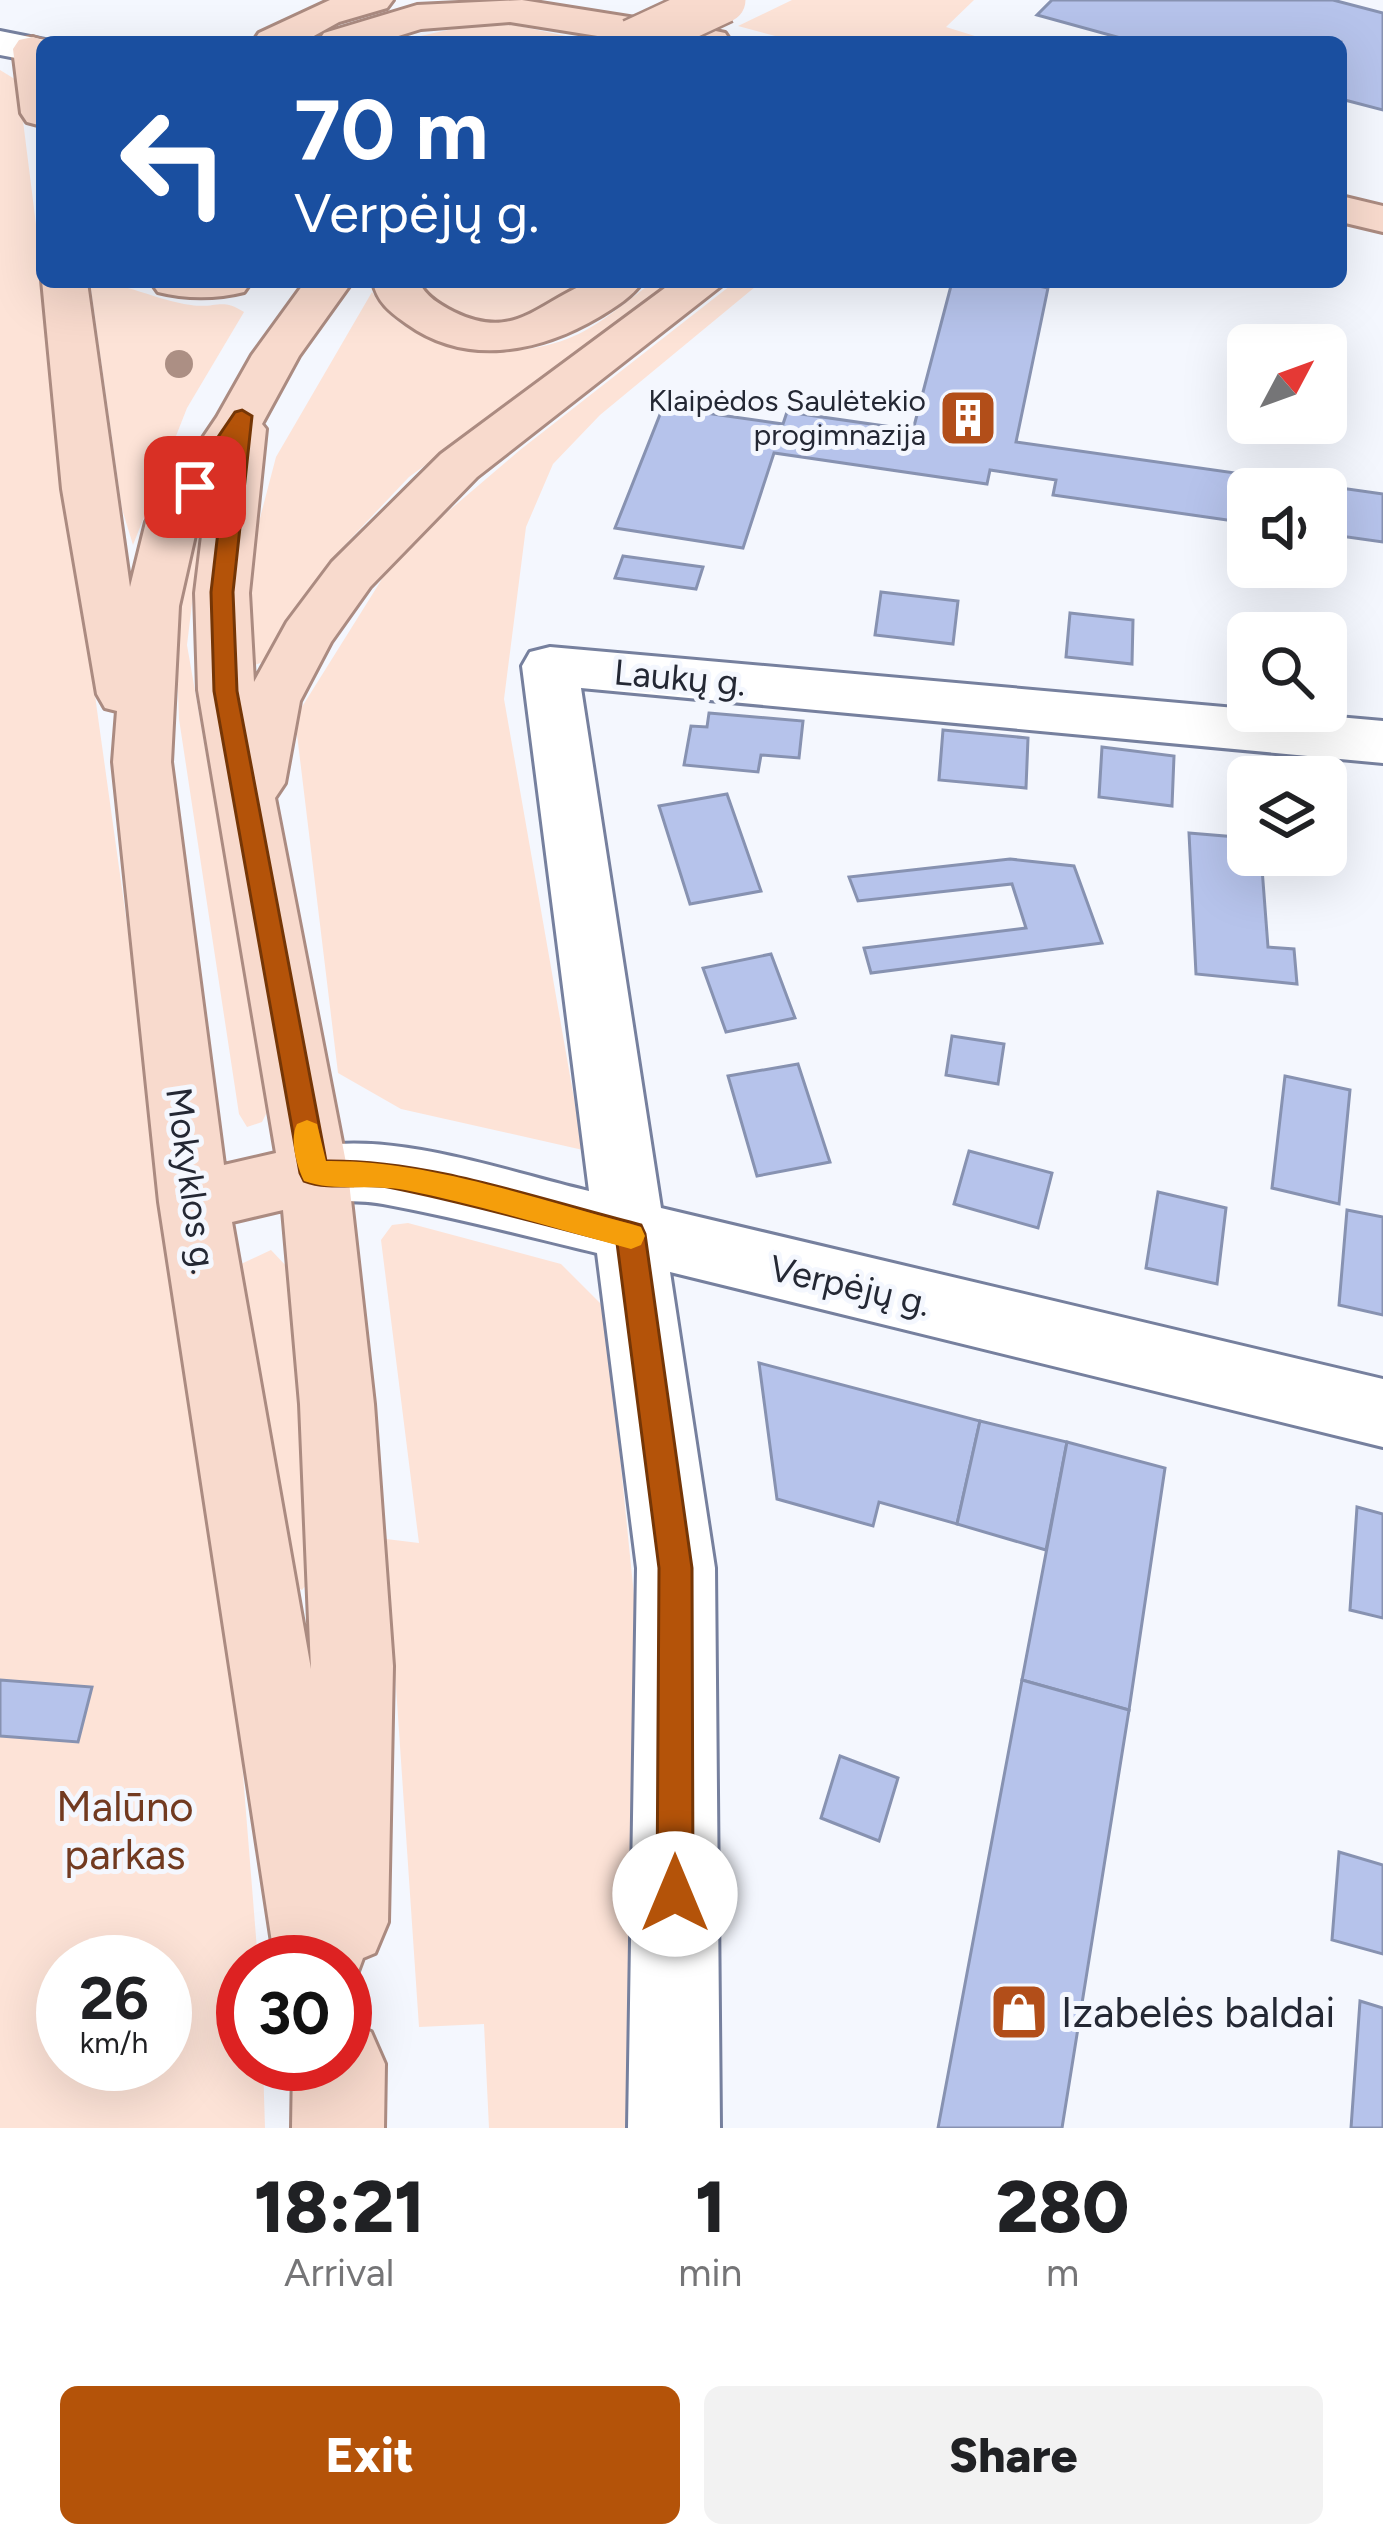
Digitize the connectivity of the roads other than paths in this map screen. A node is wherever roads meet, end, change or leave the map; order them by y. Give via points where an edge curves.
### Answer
1 (373, 0) edge
2 (600, 0) edge
3 (723, 0) edge
4 (284, 36) edge
5 (357, 36) edge
6 (646, 36) edge
7 (682, 36) edge
8 (690, 36) edge
9 (25, 48) edge
10 (36, 90) edge
11 (1347, 210) edge
12 (1383, 219) edge
13 (65, 288) edge
14 (325, 288) edge
15 (397, 288) edge
16 (610, 288) edge
17 (695, 288) edge
18 (242, 416) junction
19 (1383, 742) edge
20 (142, 762) junction
21 (250, 816) junction
22 (314, 1173) junction
23 (194, 1202) junction
24 (630, 1234) junction
25 (1383, 1413) edge
26 (315, 1935) edge
27 (343, 1935) edge
28 (674, 2128) edge

1 - 4 main road
2 - 8 main road
3 - 6 main road, bridge
5 - 7 main road via 417,17 510,10
9 - 10 main road
11 - 12 main road
13 - 20 main road via 108,624
14 - 18 main road, Mokyklos g.
15 - 16 main road via 443,328 496,337 549,328
17 - 21 main road via 434,488 363,558 269,706
18 - 20 main road, Mokyklos g. via 172,522 152,605
18 - 21 main road, Mokyklos g. via 222,592 226,691
19 - 24 street, Laukų g. via 550,666
20 - 23 main road, Mokyklos g.
21 - 22 main road, Mokyklos g.
22 - 23 main road
22 - 24 street, Verpėjų g. via 374,1172
22 - 27 main road, Mokyklos g. via 338,1404 352,1666
23 - 26 main road, Mokyklos g.
24 - 25 street, Verpėjų g.
24 - 28 street via 676,1568

